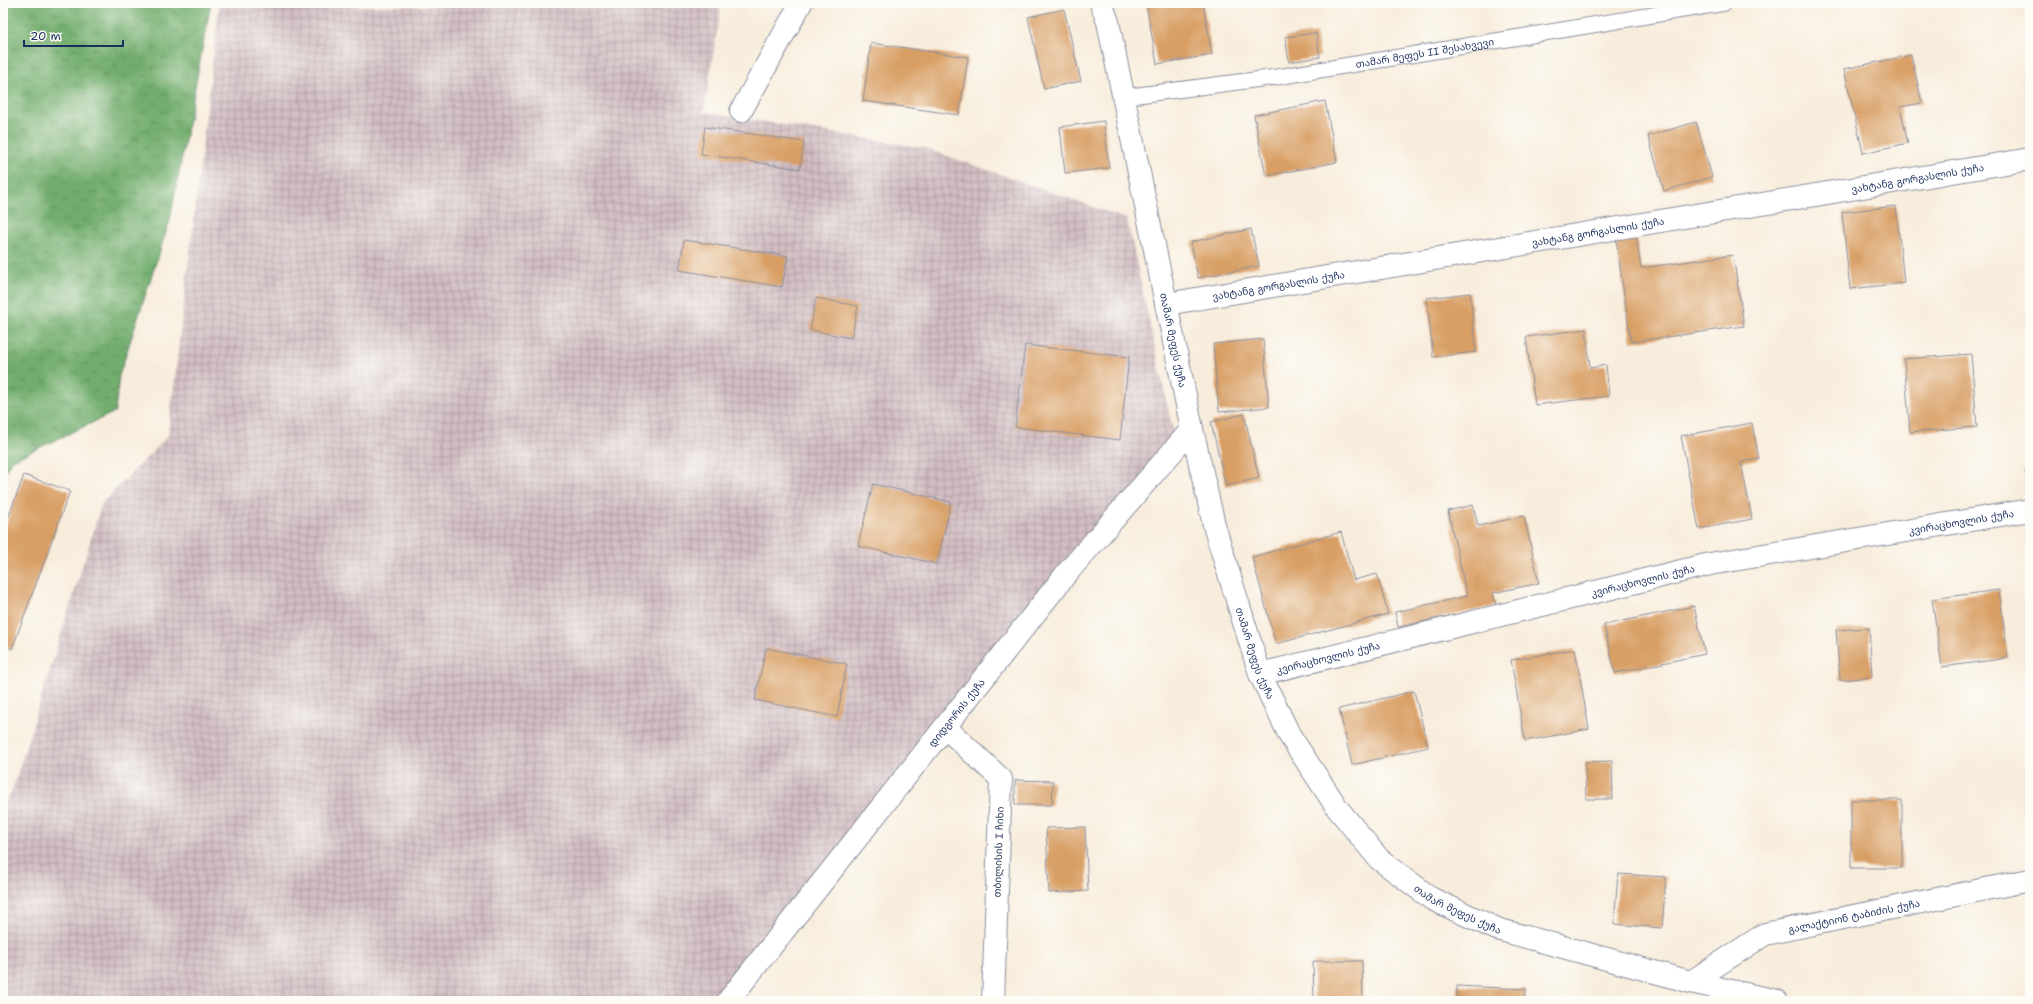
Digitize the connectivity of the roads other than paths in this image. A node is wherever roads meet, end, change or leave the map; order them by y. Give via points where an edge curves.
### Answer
1 (801, 3) edge
2 (1101, 3) edge
3 (1725, 3) edge
4 (1123, 97) junction
5 (742, 111) dead end
6 (2030, 159) edge
7 (1166, 304) junction
8 (1192, 429) junction
9 (2030, 510) edge
10 (1260, 674) junction
11 (945, 727) junction
12 (2030, 880) edge
13 (1691, 982) junction
14 (728, 1001) edge
15 (993, 1001) edge
16 (1777, 1001) edge

1 - 5 street
2 - 4 street, თამარ მეფეს ქუჩა via 1108,22
3 - 4 lane, თამარ მეფეს II შესახვევი via 1277,77
4 - 7 street, თამარ მეფეს ქუჩა
6 - 7 street, ვახტანგ გორგასლის ქუჩა
7 - 8 street, თამარ მეფეს ქუჩა
8 - 10 street, თამარ მეფეს ქუჩა via 1215,528
8 - 11 street, დიდგორის ქუჩა via 1066,574
9 - 10 street, კვირაცხოვლის ქუჩა via 1710,564
10 - 13 street, თამარ მეფეს ქუჩა via 1290,736 1338,809 1379,859 1432,899 1498,929
11 - 14 street, დიდგორის ქუჩა
11 - 15 street, თბილისის I ჩიხი via 1001,779
12 - 13 street, გალაქტიონ ტაბიძის ქუჩა via 1765,934
13 - 16 street, თამარ მეფეს ქუჩა

